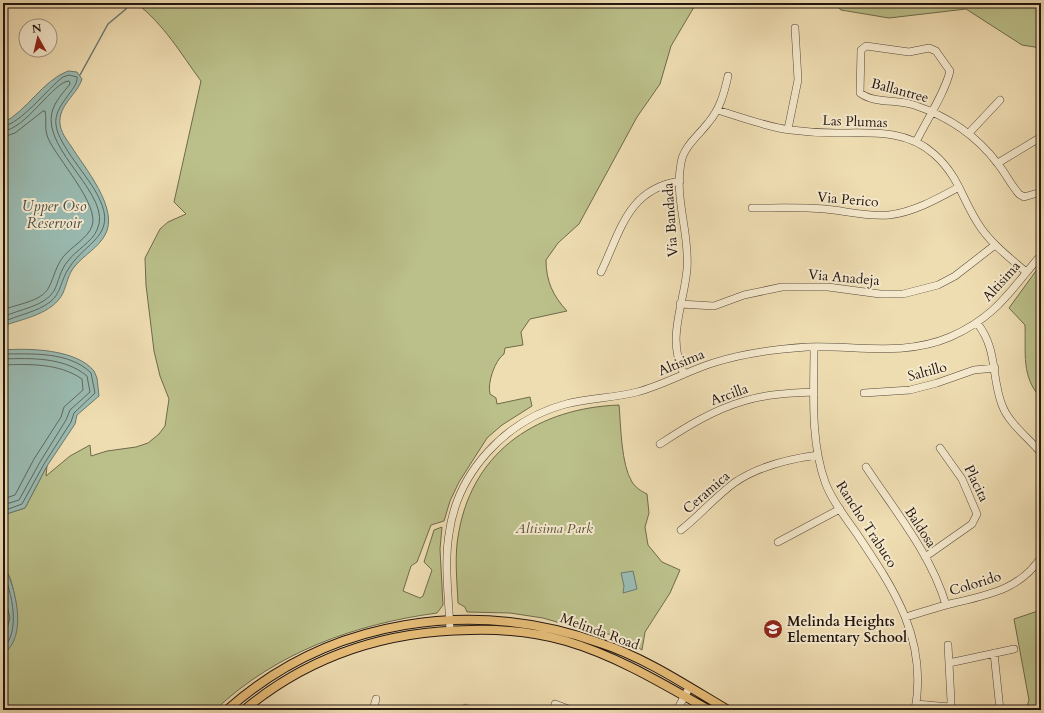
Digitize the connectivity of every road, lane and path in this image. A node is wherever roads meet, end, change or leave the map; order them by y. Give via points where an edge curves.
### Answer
1 (795, 28) dead end
2 (728, 76) dead end
3 (1000, 100) dead end
4 (717, 110) junction
5 (931, 112) junction
6 (788, 129) junction
7 (969, 133) junction
8 (1041, 137) edge
9 (916, 142) junction
10 (998, 163) junction
11 (680, 182) junction
12 (959, 187) junction
13 (1041, 192) edge
14 (752, 208) dead end
15 (995, 245) junction
16 (1041, 255) edge
17 (601, 272) dead end
18 (1026, 272) junction
19 (680, 304) junction
20 (977, 323) junction
21 (814, 347) junction
22 (995, 368) junction
23 (684, 374) junction
24 (814, 392) junction
25 (864, 393) dead end
26 (660, 444) dead end
27 (940, 448) dead end
28 (1041, 453) edge
29 (818, 456) junction
30 (866, 467) dead end
31 (840, 509) junction
32 (681, 530) dead end
33 (778, 542) dead end
34 (926, 557) junction
35 (1041, 557) edge
36 (946, 605) junction
37 (906, 617) junction
38 (450, 619) junction
39 (450, 630) junction
40 (948, 645) dead end
41 (1014, 650) dead end
42 (994, 653) junction
43 (949, 662) junction
44 (689, 688) junction
45 (685, 696) junction
46 (376, 699) dead end
47 (555, 704) dead end
48 (915, 707) edge
49 (950, 708) edge
50 (227, 710) edge
51 (244, 710) edge
52 (373, 710) edge
53 (571, 710) edge
54 (678, 710) edge
55 (710, 710) edge
56 (728, 710) edge
57 (1000, 710) edge

1 - 6 street via 798,80
2 - 4 street, Via Bandada via 725,92
3 - 7 street
4 - 6 street, Las Plumas
4 - 11 street, Via Bandada via 687,149 681,162
5 - 5 street, Ballantree via 948,81 950,72 936,51 929,48 910,52 866,46 861,50 860,93 868,98 913,104
5 - 7 street, Ballantree
5 - 9 street
6 - 9 street, Las Plumas via 886,133
7 - 10 street, Ballantree
8 - 10 street
9 - 12 street, Las Plumas via 946,166
10 - 13 street, Ballantree via 1019,194 1024,197
11 - 17 street via 655,188 637,201
11 - 19 street, Via Bandada via 687,249 687,270
12 - 14 street, Via Perico via 914,209 889,214 873,215 825,209
12 - 15 street, Las Plumas via 972,213
15 - 18 street, Las Plumas
15 - 19 street, Via Anadeja via 955,276 938,285 903,294 880,294 828,287 788,287 756,292 714,306
16 - 18 street, Altisima
18 - 20 street, Altisima via 1003,302
19 - 23 street, Via Bandada via 676,321 678,353
20 - 21 street, Altisima via 950,337 913,348 895,350
20 - 22 street via 988,341
21 - 23 street, Altisima via 745,355 715,362
21 - 24 street, Rancho Trabuco
22 - 25 street, Saltillo via 974,370 910,390
22 - 28 street via 1002,407
23 - 38 street, Altisima via 636,392 566,404 548,410 526,420 491,448 466,483 452,519 447,553
24 - 26 street, Arcilla via 792,392 744,401 697,421
24 - 29 street, Rancho Trabuco
27 - 34 street, Placita via 962,479 978,514 972,524
29 - 31 street, Rancho Trabuco via 826,484
29 - 32 street, Ceramica via 762,468 746,476 733,484 700,516
30 - 34 street, Baldosa
31 - 33 street
31 - 37 street, Rancho Trabuco via 888,581
34 - 36 street, Baldosa
35 - 36 street, Colorido via 1031,571 1015,584
36 - 37 street, Colorido
37 - 48 street, Rancho Trabuco via 916,662
38 - 39 street, Altisima
38 - 44 main road, Melinda Road via 515,621 568,632 639,659
38 - 50 main road, Melinda Road via 385,629 335,644 270,678
39 - 45 main road, Melinda Road via 500,630 565,641 632,666
39 - 51 main road, Melinda Road via 379,640 344,651 305,669 273,688
40 - 43 street
41 - 42 street
42 - 43 street
42 - 57 street
43 - 49 street
44 - 45 street
44 - 56 main road, Melinda Road
45 - 54 street
45 - 55 main road, Melinda Road
46 - 52 street
47 - 53 street
48 - 49 street

